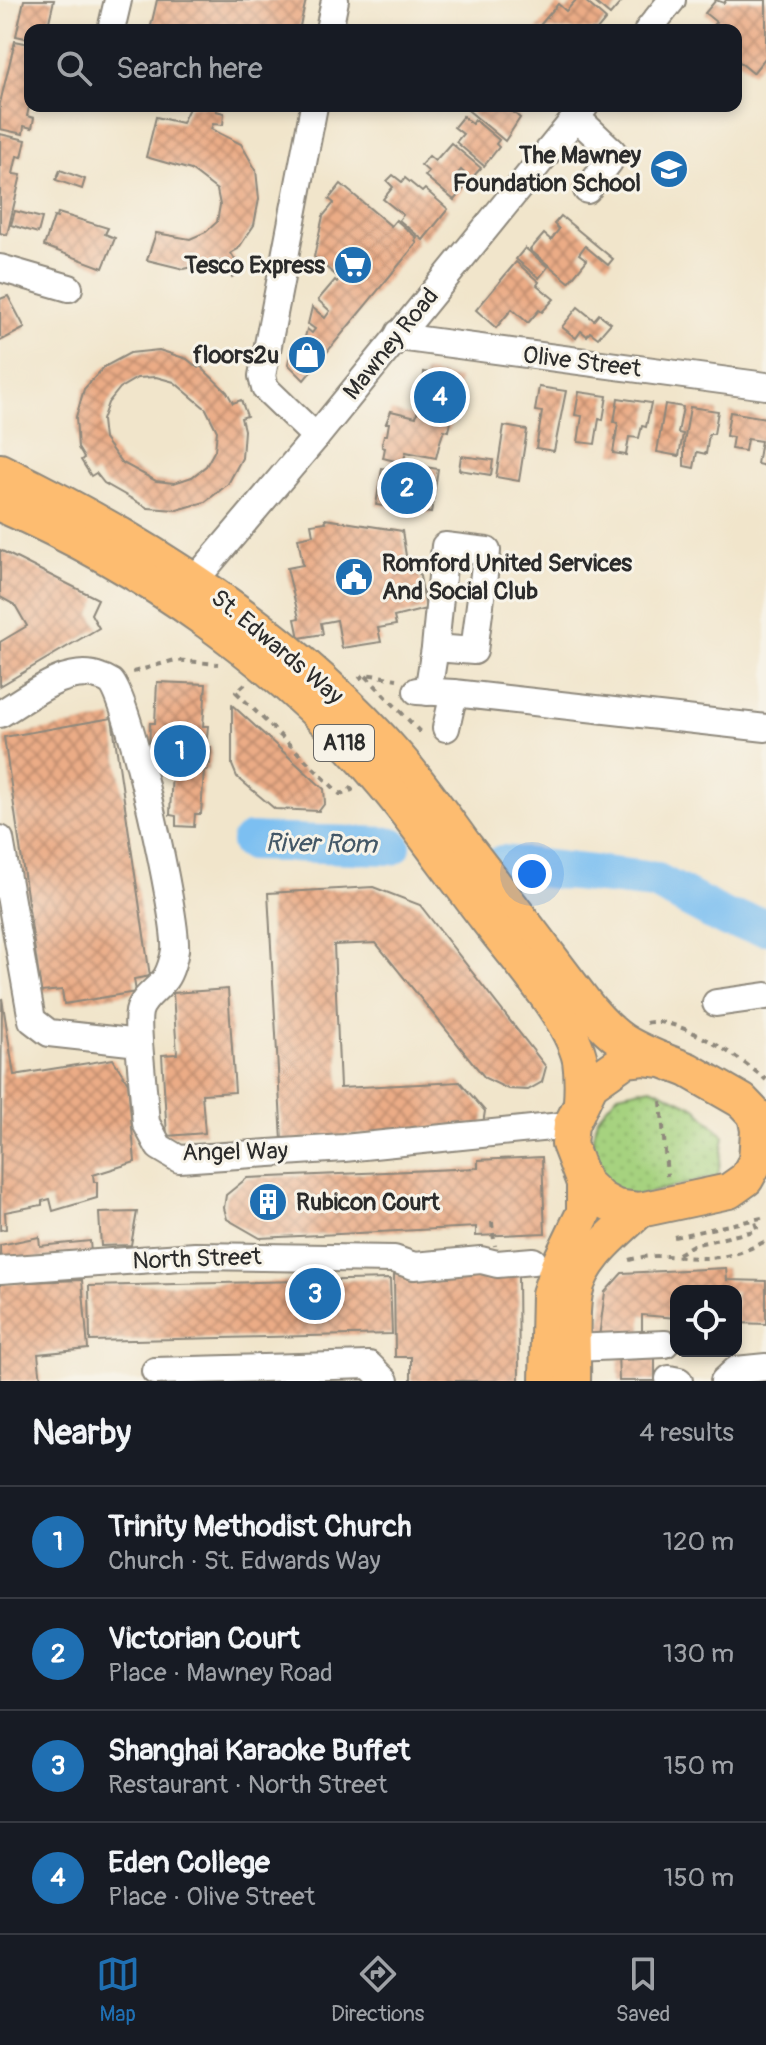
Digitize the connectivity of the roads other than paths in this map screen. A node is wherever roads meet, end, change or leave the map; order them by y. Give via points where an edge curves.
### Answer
1 (118, 0) edge
2 (335, 0) edge
3 (672, 0) edge
4 (112, 24) edge
5 (330, 24) edge
6 (653, 24) edge
7 (313, 112) edge
8 (580, 112) edge
9 (587, 190) dead end
10 (0, 268) edge
11 (69, 288) dead end
12 (399, 333) junction
13 (766, 386) edge
14 (316, 437) junction
15 (0, 471) edge
16 (0, 504) edge
17 (195, 580) junction
18 (435, 648) dead end
19 (433, 692) junction
20 (0, 714) edge
21 (766, 728) edge
22 (437, 734) road end
23 (0, 839) edge
24 (766, 996) edge
25 (716, 1003) dead end
26 (139, 1043) junction
27 (662, 1060) junction
28 (576, 1114) junction
29 (760, 1121) edge
30 (584, 1183) junction
31 (729, 1191) junction
32 (760, 1205) edge
33 (640, 1210) junction
34 (533, 1261) dead end
35 (0, 1270) edge
36 (665, 1344) dead end
37 (574, 1364) edge
38 (766, 1367) edge
39 (155, 1371) dead end
40 (385, 1381) edge
41 (547, 1381) edge
42 (724, 1381) edge

1 - 4 street
2 - 5 street
3 - 6 street
7 - 14 street via 262,376 265,388
8 - 9 street via 613,152
8 - 12 street, Mawney Road
10 - 11 street
12 - 13 street, Olive Street
12 - 14 street, Mawney Road
14 - 17 street, Mawney Road
15 - 17 main road, St. Edwards Way / A118 via 108,525
16 - 28 main road, St. Edwards Way / A118 via 98,553 180,603 311,708 383,783 575,1044 580,1062
17 - 27 main road, St. Edwards Way / A118 via 340,697 400,760 590,1010 627,1045
18 - 19 street
19 - 21 street
19 - 22 street
20 - 26 street, Angel Way via 64,677 83,673 111,683 124,710 175,925 167,977 139,1011
23 - 26 street via 32,1020 49,1033
24 - 25 street
26 - 28 street, Angel Way via 146,1123 159,1147 179,1159 344,1148
27 - 28 main road, A118 via 625,1060 591,1084
27 - 29 main road, A118 via 742,1101
28 - 30 main road, A118 via 569,1144
29 - 31 main road, A118 via 756,1161 746,1179
30 - 33 main road via 616,1207
30 - 41 main road, A118 via 584,1212 549,1294
31 - 32 main road
31 - 33 main road
33 - 37 main road via 585,1266 575,1292
34 - 35 street, North Street via 414,1266 394,1259 195,1256
36 - 37 street
38 - 42 street via 736,1370
39 - 40 street via 369,1365

